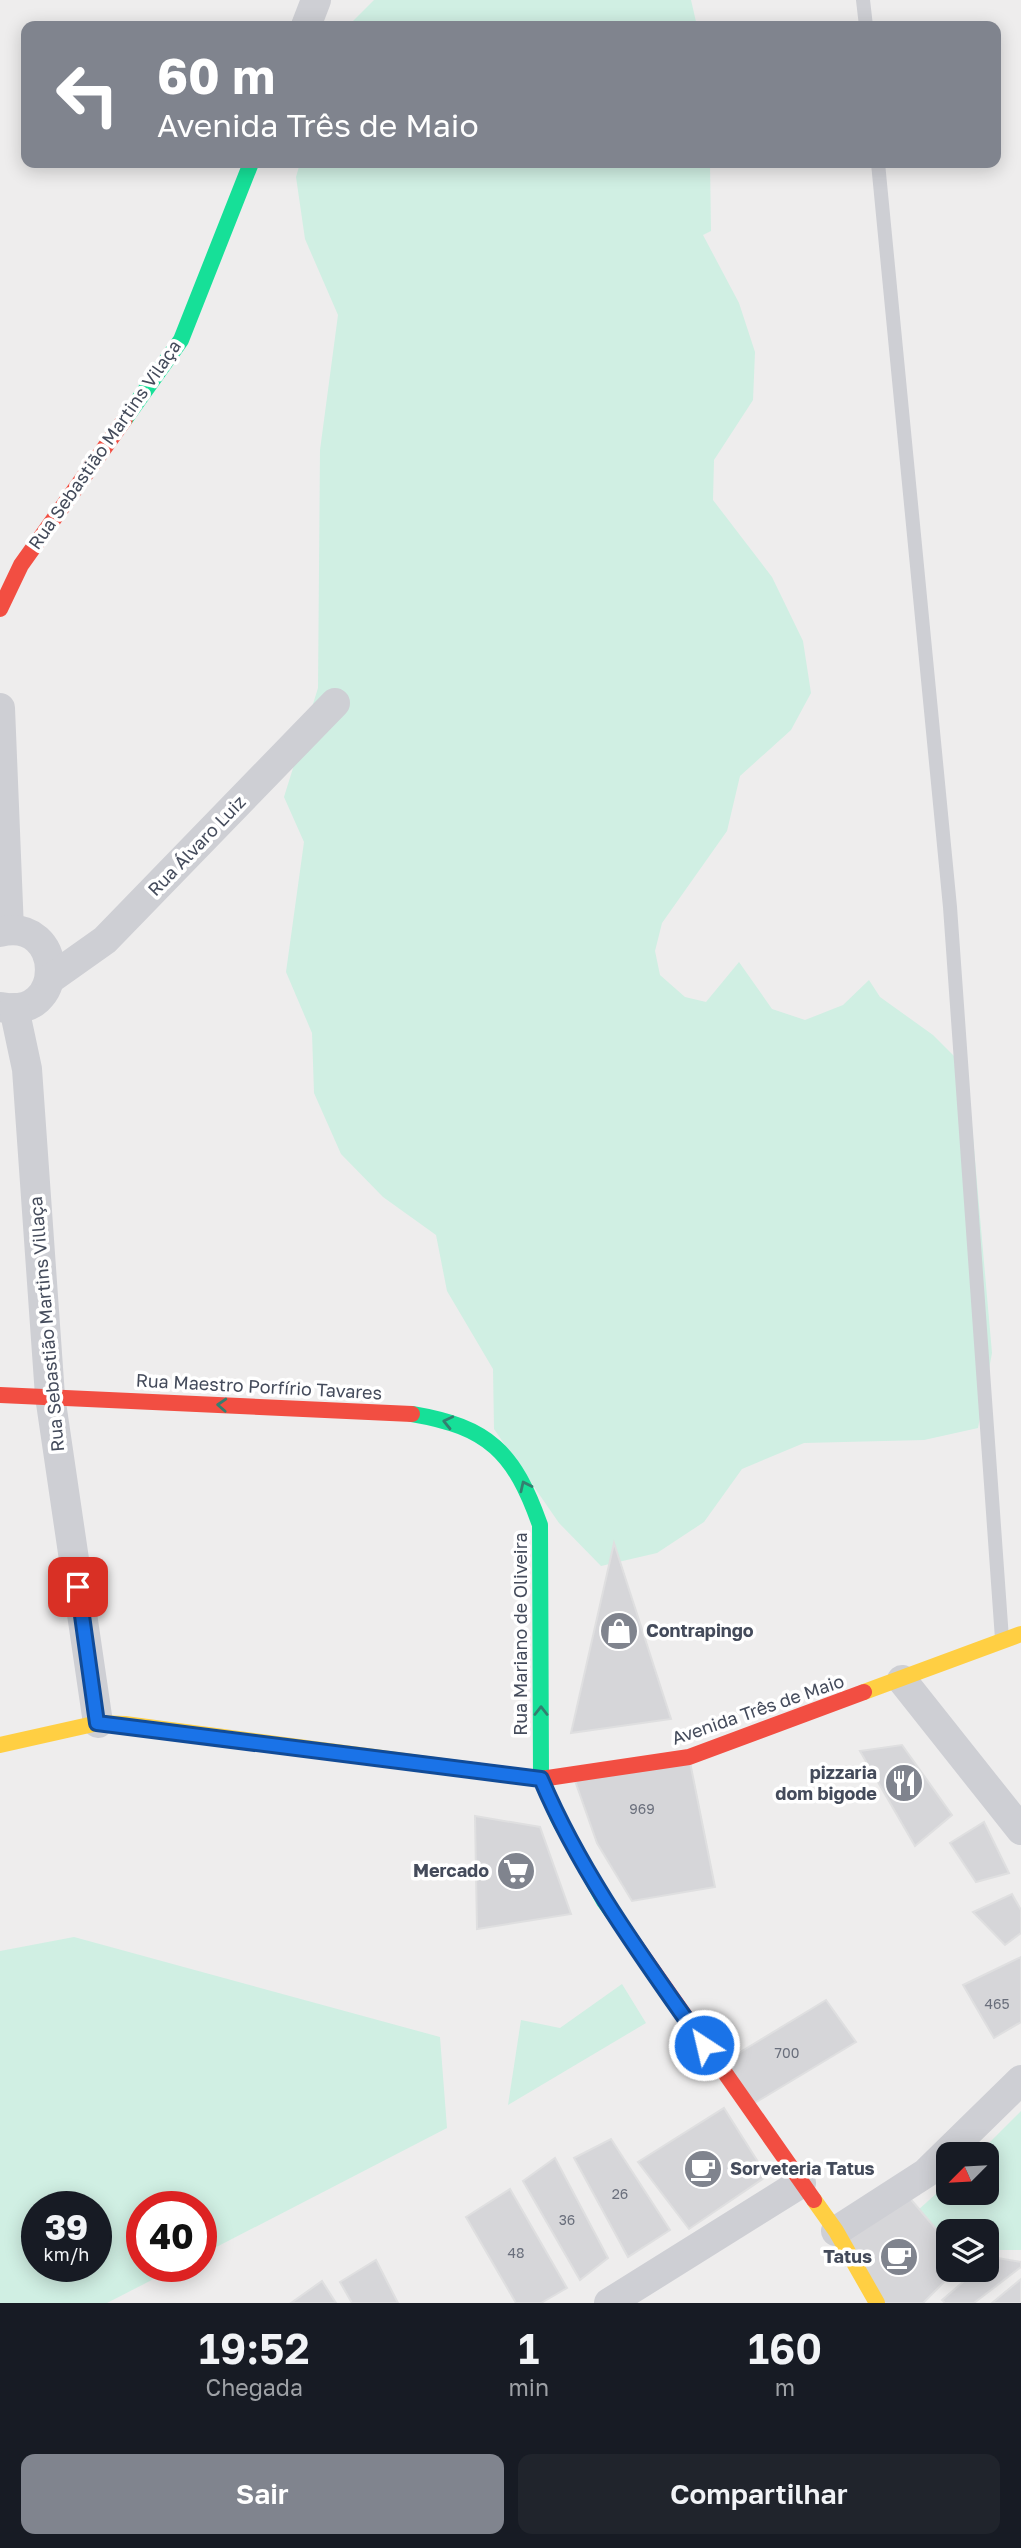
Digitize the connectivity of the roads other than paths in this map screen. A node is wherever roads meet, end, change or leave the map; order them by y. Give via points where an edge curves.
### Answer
1 (316, 0) edge
2 (863, 0) edge
3 (308, 21) edge
4 (865, 21) edge
5 (249, 168) edge
6 (878, 168) edge
7 (0, 608) edge
8 (335, 703) dead end
9 (0, 708) edge
10 (5, 931) edge
11 (50, 979) junction
12 (7, 1007) edge
13 (0, 1395) edge
14 (50, 1396) junction
15 (508, 1453) joint
16 (1021, 1634) edge
17 (1002, 1640) junction
18 (902, 1680) junction
19 (97, 1723) junction
20 (0, 1745) edge
21 (541, 1779) junction
22 (1021, 1830) edge
23 (1021, 2081) edge
24 (800, 2183) junction
25 (836, 2231) junction
26 (609, 2303) edge
27 (877, 2303) edge

1 - 3 street
2 - 4 lane
5 - 7 street, Rua Sebastião Martins Vilaça via 181,340 21,565
6 - 17 lane via 950,907
8 - 11 street, Rua Álvaro Luiz via 105,940
9 - 10 street
10 - 11 street via 21,930 42,944 48,954
11 - 12 street, Rua Álvaro Luiz via 37,1000
12 - 14 street, Rua Sebastião Martins Villaça via 27,1069
13 - 14 street, Rua Maestro Porfírio Tavares
15 -> 14 street, Rua Maestro Porfírio Tavares via 468,1427 414,1414
14 - 19 street, Rua Sebastião Martins Villaça
21 -> 15 street, Rua Mariano de Oliveira via 540,1525
16 - 17 street, Avenida Três de Maio
17 - 18 street, Avenida Três de Maio
18 - 21 street, Avenida Três de Maio via 689,1758
18 - 22 street
19 - 20 street, Avenida Três de Maio
19 - 21 street, Avenida Três de Maio
21 - 24 street via 604,1901
23 - 25 street via 926,2173
24 - 25 street
24 - 26 street
25 - 27 street

